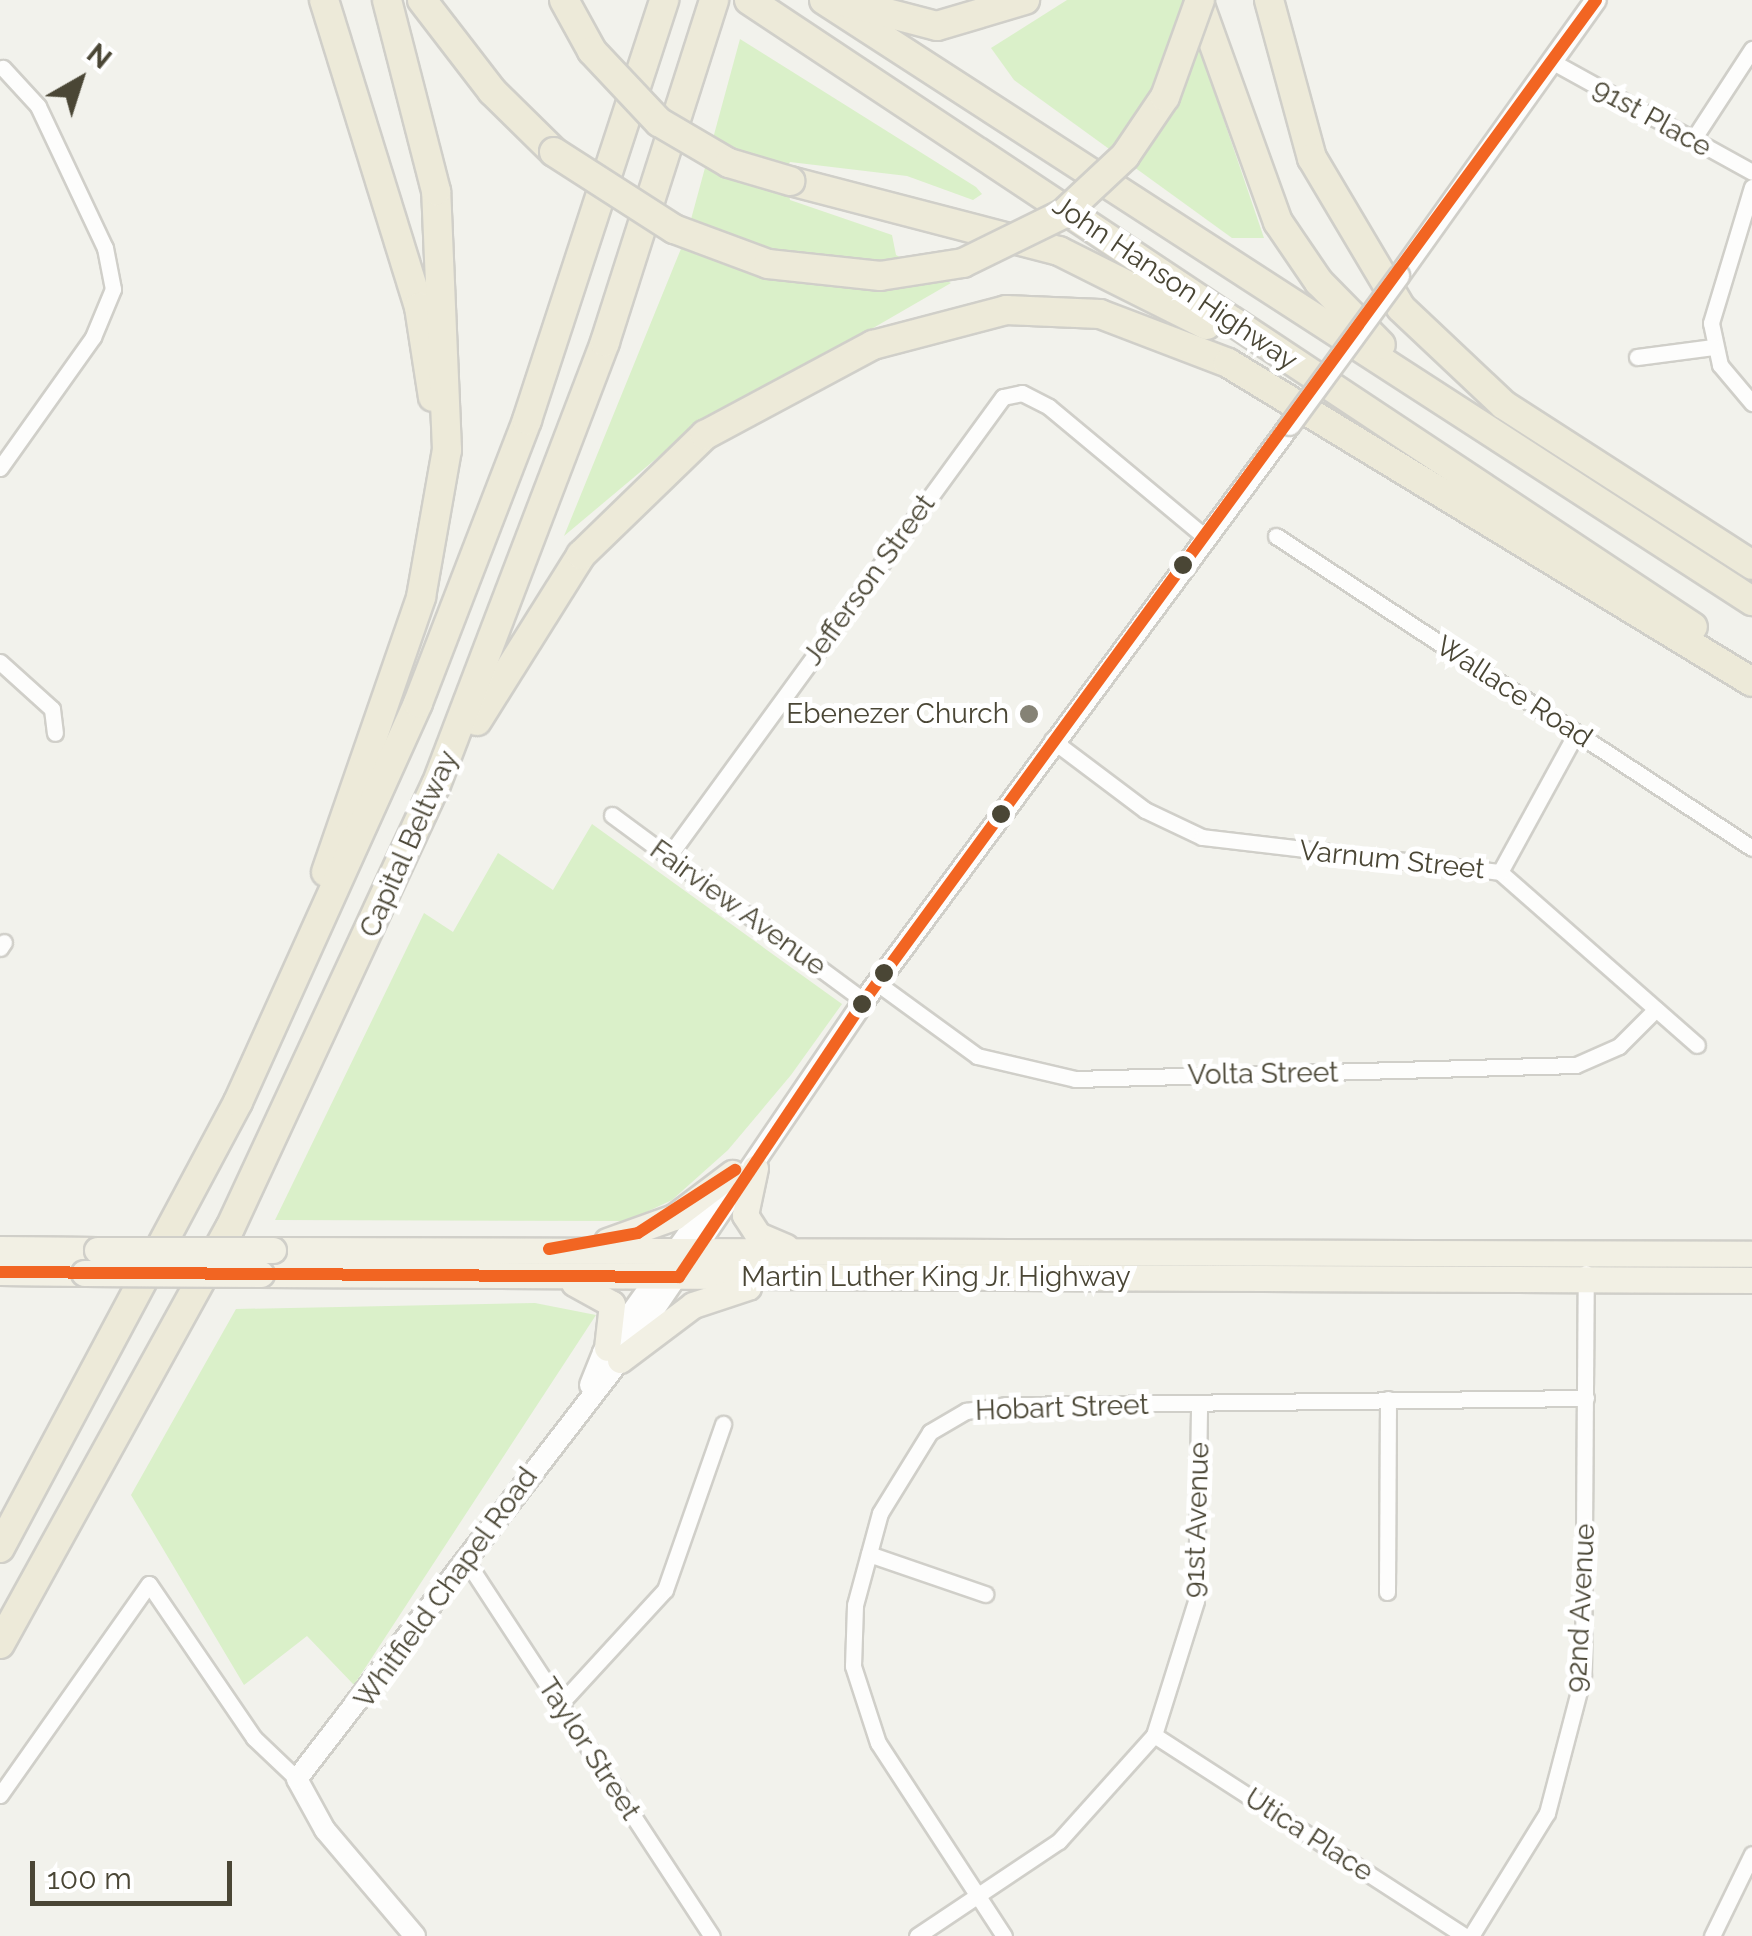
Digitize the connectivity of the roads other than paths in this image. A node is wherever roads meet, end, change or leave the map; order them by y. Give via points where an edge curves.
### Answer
1 (324, 0) edge
2 (386, 0) edge
3 (422, 0) edge
4 (564, 0) edge
5 (664, 0) edge
6 (714, 0) edge
7 (824, 0) edge
8 (840, 0) edge
9 (1025, 0) edge
10 (1199, 0) edge
11 (1270, 0) edge
12 (1596, 0) edge
13 (759, 6) edge
14 (1752, 50) edge
15 (1553, 62) junction
16 (3, 68) dead end
17 (1692, 142) junction
18 (1752, 172) edge
19 (1752, 188) edge
20 (1713, 347) junction
21 (1638, 357) dead end
22 (1752, 403) edge
23 (0, 468) edge
24 (1457, 471) junction
25 (1558, 477) junction
26 (1204, 536) junction
27 (1276, 536) dead end
28 (1748, 562) edge
29 (422, 597) junction
30 (1752, 601) edge
31 (0, 662) edge
32 (1752, 666) edge
33 (1752, 682) edge
34 (1576, 732) junction
35 (55, 733) dead end
36 (1052, 740) junction
37 (436, 785) junction
38 (612, 815) dead end
39 (1752, 848) edge
40 (668, 857) junction
41 (1500, 872) junction
42 (871, 992) junction
43 (1656, 1009) junction
44 (1698, 1046) dead end
45 (238, 1102) junction
46 (744, 1170) junction
47 (0, 1248) edge
48 (800, 1251) junction
49 (1752, 1254) edge
50 (536, 1263) junction
51 (677, 1264) junction
52 (1586, 1266) junction
53 (0, 1272) edge
54 (816, 1276) junction
55 (1752, 1280) edge
56 (613, 1354) junction
57 (1586, 1398) junction
58 (1388, 1399) junction
59 (1198, 1404) junction
60 (723, 1424) dead end
61 (0, 1548) edge
62 (869, 1554) junction
63 (467, 1562) junction
64 (1387, 1592) dead end
65 (985, 1594) dead end
66 (0, 1644) edge
67 (560, 1704) junction
68 (1154, 1735) junction
69 (297, 1779) junction
70 (0, 1795) edge
71 (1752, 1854) edge
72 (976, 1896) junction
73 (415, 1936) edge
74 (712, 1936) edge
75 (916, 1936) edge
76 (1004, 1936) edge
77 (1468, 1936) edge
78 (1712, 1936) edge

1 - 29 highway via 428,350 436,452
2 - 29 highway via 422,121 445,274 447,450
3 - 10 highway, bridge via 492,91 554,152 674,229 768,264 843,276 948,266 1034,233 1125,156 1164,97
4 - 24 highway, bridge via 592,51 659,122 729,162 1100,268
5 - 45 highway, Capital Beltway via 477,553
6 - 37 highway, Capital Beltway via 604,342
7 - 25 highway, John Hanson Highway
8 - 9 highway via 936,26
10 - 25 highway via 1255,173 1318,282 1409,369
11 - 28 highway via 1328,194 1430,342 1504,405
12 - 15 street, Whitfield Chapel Road
13 - 24 highway, John Hanson Highway
14 - 17 street
15 - 17 street, 91st Place
15 - 26 street, Whitfield Chapel Road, bridge
16 - 23 street via 38,106 105,248 113,289 94,337
17 - 18 street, 91st Place
19 - 20 street via 1715,294
20 - 21 street
20 - 22 street
24 - 32 highway, John Hanson Highway
25 - 30 highway, John Hanson Highway
26 - 36 street, Whitfield Chapel Road
26 - 40 street, Jefferson Street via 1040,402 1022,393 1000,399
27 - 34 street, Wallace Road
29 - 45 highway
31 - 35 street via 44,698
33 - 37 highway via 1181,340 1100,314 1006,310 922,328 830,363 694,444 609,522 556,588
34 - 39 street, Wallace Road
34 - 41 street
36 - 41 street, Varnum Street via 1145,810 1202,837
36 - 42 street, Whitfield Chapel Road
37 - 66 highway, Capital Beltway via 230,1228
38 - 40 street, Fairview Avenue
40 - 42 street, Fairview Avenue
41 - 43 street, Varnum Street
42 - 43 street, Volta Street via 977,1056 1075,1079 1576,1065 1619,1046
42 - 46 street, Whitfield Chapel Road
43 - 44 street, Varnum Street
45 - 61 highway, Capital Beltway
46 - 48 main road via 751,1227
46 - 50 main road via 638,1233
46 - 51 street, Whitfield Chapel Road
47 - 50 main road, Martin Luther King Jr. Highway, bridge via 273,1250
48 - 51 main road, Martin Luther King Jr. Highway
48 - 52 main road, Martin Luther King Jr. Highway
49 - 52 main road, Martin Luther King Jr. Highway
50 - 51 main road, Martin Luther King Jr. Highway
50 - 53 main road, Martin Luther King Jr. Highway, bridge via 261,1274
50 - 56 main road via 607,1297 614,1315
51 - 54 main road, Martin Luther King Jr. Highway
51 - 56 street, Whitfield Chapel Road
52 - 54 main road, Martin Luther King Jr. Highway
52 - 55 main road, Martin Luther King Jr. Highway
52 - 57 street, 92nd Avenue
54 - 56 main road via 709,1297
56 - 63 street, Whitfield Chapel Road
57 - 58 street, Hobart Street
57 - 77 street, 92nd Avenue via 1584,1650 1570,1740 1536,1834
58 - 59 street, Hobart Street
58 - 64 street
59 - 62 street, Hobart Street via 1006,1405 948,1418 898,1470
59 - 68 street, 91st Avenue via 1196,1602
60 - 67 street via 666,1590
62 - 65 street
62 - 72 street, Hobart Street via 852,1627 856,1684 878,1742
63 - 67 street, Taylor Street
63 - 69 street, Whitfield Chapel Road
67 - 74 street, Taylor Street
68 - 72 street, 91st Avenue via 1082,1822
68 - 77 street, Utica Place
69 - 70 street via 254,1738 167,1601 144,1584
69 - 73 street via 325,1830
71 - 78 street
72 - 75 street, 91st Avenue
72 - 76 street, Hobart Street

